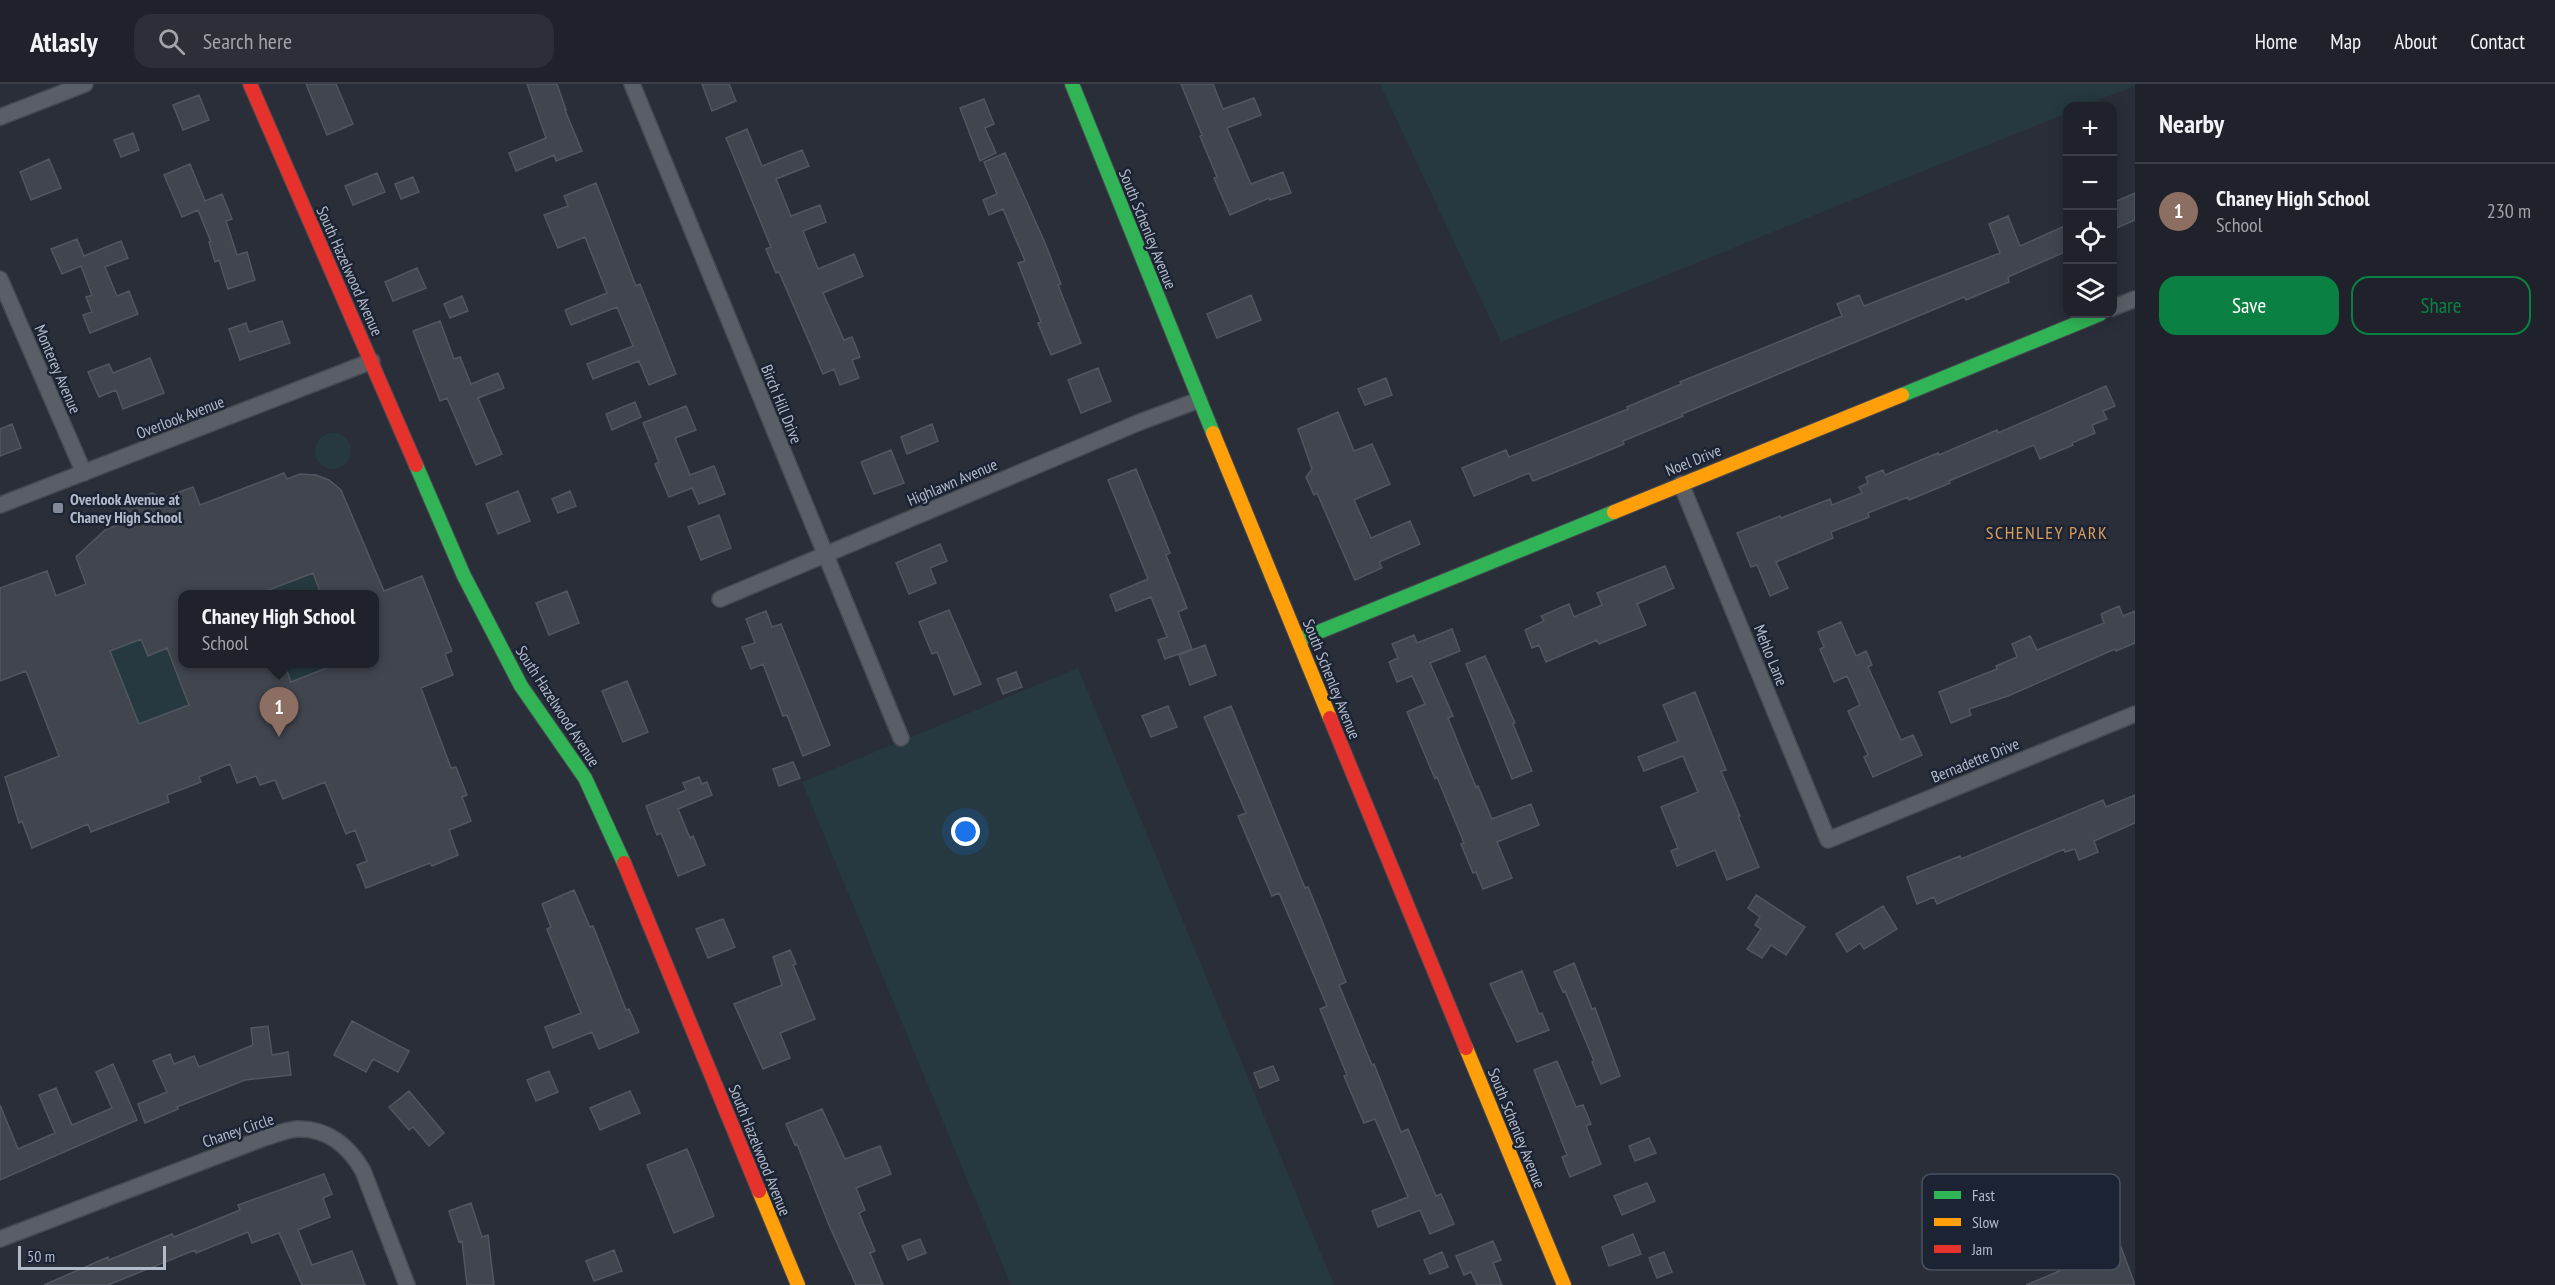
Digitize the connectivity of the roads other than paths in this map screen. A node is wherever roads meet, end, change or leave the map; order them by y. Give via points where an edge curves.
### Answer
1 (85, 84) edge
2 (250, 84) edge
3 (632, 84) edge
4 (1072, 84) edge
5 (0, 117) edge
6 (0, 279) edge
7 (2135, 299) edge
8 (2117, 306) edge
9 (2090, 318) edge
10 (372, 361) junction
11 (1199, 400) junction
12 (84, 473) junction
13 (1681, 484) junction
14 (0, 505) edge
15 (824, 554) junction
16 (720, 599) dead end
17 (1299, 640) junction
18 (2135, 714) edge
19 (901, 738) dead end
20 (1828, 840) joint
21 (0, 1239) edge
22 (407, 1285) edge
23 (798, 1285) edge
24 (1564, 1285) edge

1 - 5 street
2 - 10 street, South Hazelwood Avenue
3 - 15 street, Birch Hill Drive
4 - 11 street, South Schenley Avenue
6 - 12 street, Monterey Avenue
7 - 8 street
9 - 13 street, Noel Drive
10 - 12 street, Overlook Avenue
10 - 23 street, South Hazelwood Avenue via 490,628 521,686 585,778 614,838
11 - 15 street, Highlawn Avenue
11 - 17 street, South Schenley Avenue
12 - 14 street, Overlook Avenue
13 - 17 street, Noel Drive
13 - 20 street, Mehlo Lane
15 - 16 street, Highlawn Avenue
15 - 19 street, Birch Hill Drive
17 - 24 street, South Schenley Avenue
18 - 20 street, Bernadette Drive
21 - 22 street, Chaney Circle via 296,1129 329,1136 355,1156

